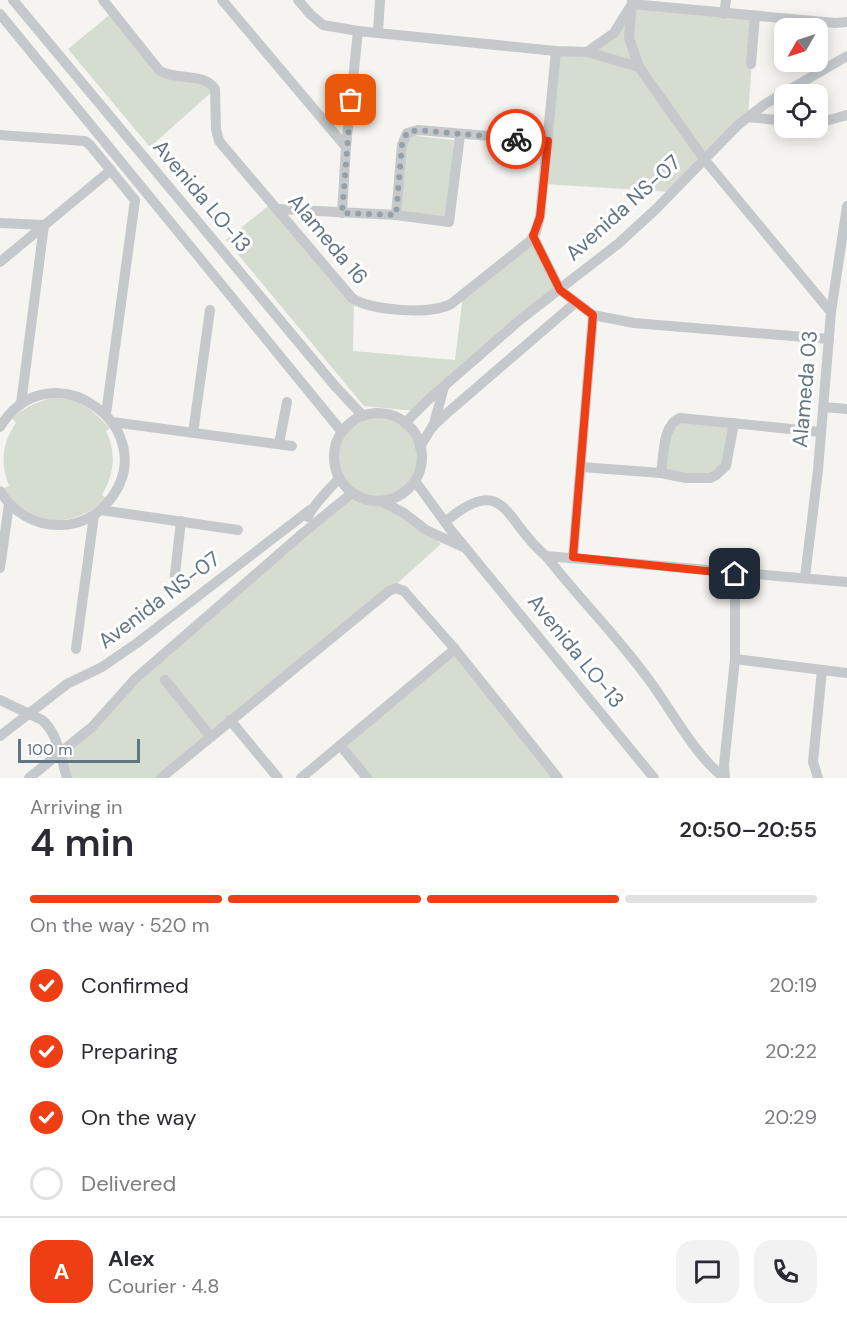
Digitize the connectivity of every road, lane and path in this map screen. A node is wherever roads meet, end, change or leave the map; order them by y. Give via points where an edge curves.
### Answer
1 (13, 0) edge
2 (103, 0) edge
3 (222, 0) edge
4 (298, 0) edge
5 (380, 0) edge
6 (726, 0) edge
7 (632, 2) edge
8 (0, 14) edge
9 (724, 14) junction
10 (755, 16) junction
11 (847, 22) edge
12 (358, 32) junction
13 (378, 32) junction
14 (556, 51) junction
15 (587, 52) junction
16 (847, 56) edge
17 (751, 64) dead end
18 (639, 67) junction
19 (847, 115) edge
20 (748, 117) junction
21 (774, 120) edge
22 (828, 120) edge
23 (0, 135) edge
24 (460, 135) junction
25 (548, 141) junction
26 (346, 147) junction
27 (704, 159) junction
28 (111, 170) junction
29 (847, 206) edge
30 (278, 209) junction
31 (342, 213) junction
32 (396, 215) junction
33 (846, 220) edge
34 (0, 223) edge
35 (44, 225) junction
36 (533, 236) junction
37 (0, 262) edge
38 (560, 290) junction
39 (575, 303) junction
40 (210, 310) dead end
41 (831, 312) junction
42 (593, 315) junction
43 (829, 339) junction
44 (23, 386) junction
45 (445, 386) junction
46 (109, 392) junction
47 (32, 398) junction
48 (287, 402) dead end
49 (96, 406) junction
50 (17, 407) junction
51 (824, 407) junction
52 (0, 409) edge
53 (847, 409) edge
54 (363, 416) junction
55 (109, 418) junction
56 (0, 423) edge
57 (405, 423) junction
58 (734, 423) junction
59 (133, 425) junction
60 (432, 427) junction
61 (342, 432) junction
62 (821, 432) junction
63 (193, 433) junction
64 (120, 437) junction
65 (279, 444) junction
66 (292, 446) dead end
67 (420, 447) junction
68 (581, 466) junction
69 (661, 473) junction
70 (339, 478) junction
71 (415, 481) junction
72 (352, 493) junction
73 (3, 496) edge
74 (111, 499) junction
75 (381, 501) junction
76 (310, 510) junction
77 (97, 512) junction
78 (122, 513) junction
79 (21, 514) junction
80 (83, 520) junction
81 (181, 521) junction
82 (445, 522) junction
83 (6, 523) junction
84 (238, 530) dead end
85 (303, 533) junction
86 (91, 537) junction
87 (466, 549) junction
88 (546, 556) junction
89 (573, 557) junction
90 (0, 568) edge
91 (735, 574) junction
92 (805, 577) junction
93 (847, 582) edge
94 (174, 583) dead end
95 (76, 649) dead end
96 (455, 649) junction
97 (735, 659) junction
98 (822, 670) junction
99 (847, 673) edge
100 (165, 680) dead end
101 (0, 700) edge
102 (28, 714) junction
103 (230, 720) junction
104 (0, 736) edge
105 (211, 737) junction
106 (340, 745) junction
107 (59, 753) junction
108 (724, 777) edge
109 (29, 778) edge
110 (67, 778) edge
111 (161, 778) edge
112 (278, 778) edge
113 (301, 778) edge
114 (367, 778) edge
115 (558, 778) edge
116 (654, 778) edge
117 (818, 778) edge

1 - 54 street, Avenida LO-13
2 - 30 street, Alameda 16 via 159,70 212,84 216,89 219,141
3 - 26 street
4 - 12 street via 323,25
5 - 13 street
6 - 9 street
7 - 9 street
7 - 15 street via 615,33
7 - 18 street via 629,38
8 - 61 street, Avenida LO-13
9 - 10 street
10 - 11 street
10 - 17 street
12 - 13 street
12 - 26 street
13 - 14 street
14 - 15 street
14 - 25 street
15 - 18 street
16 - 20 street, Avenida NS-07
18 - 27 street
19 - 22 street
20 - 21 street
20 - 27 street, Avenida NS-07
23 - 28 street via 85,141
24 - 25 street
24 - 32 street via 407,132
24 - 32 street via 449,222
25 - 36 street via 540,217
26 - 31 street
27 - 38 street, Avenida NS-07 via 619,243
27 - 41 street
28 - 35 street
28 - 46 street via 135,202
29 - 33 street, Alameda 03
30 - 31 street
30 - 36 street, Alameda 16 via 354,300 406,310 443,309
31 - 32 street
33 - 41 street, Alameda 03
34 - 35 street
35 - 37 street
35 - 44 street
36 - 38 street
38 - 39 street
38 - 45 street, Avenida NS-07
39 - 42 street
39 - 60 street
40 - 63 street
41 - 43 street, Alameda 03
42 - 43 street via 634,323
42 - 68 street
43 - 51 street, Alameda 03
44 - 47 street
44 - 50 street
45 - 57 street, Avenida NS-07
45 - 60 street
46 - 49 street
46 - 55 street
47 - 49 street via 65,394
47 - 50 street
48 - 65 street
49 - 55 street
50 - 52 street
50 - 56 street
51 - 53 street
51 - 62 street, Alameda 03
54 - 57 street via 378,413
54 - 61 street
55 - 59 street
55 - 64 street
57 - 67 street
58 - 62 street
58 - 69 street via 723,471 703,478
58 - 69 street via 676,419 668,428
59 - 63 street
59 - 64 street
60 - 67 street
61 - 70 street via 334,454
62 - 92 street, Alameda 03
63 - 65 street
64 - 74 street via 123,470
65 - 66 street
67 - 71 street via 421,467
68 - 69 street
68 - 89 street
70 - 72 street
70 - 76 street, Avenida NS-07
71 - 75 street via 399,496
71 - 82 street, Avenida LO-13
72 - 75 street
72 - 85 street, Avenida NS-07
73 - 79 street
73 - 83 street
74 - 77 street
74 - 78 street
75 - 87 street, Avenida LO-13 via 426,530
76 - 85 street, Avenida NS-07
76 - 102 street, Avenida NS-07 via 130,648 66,684
77 - 78 street
77 - 80 street
77 - 86 street
78 - 81 street
79 - 80 street via 51,525
79 - 83 street
80 - 86 street
81 - 84 street
81 - 94 street
82 - 87 street, Avenida LO-13
82 - 88 street via 465,507 486,499 500,504
83 - 90 street
85 - 107 street, Avenida NS-07 via 135,680 92,727
86 - 95 street
87 - 116 street, Avenida LO-13
88 - 89 street
88 - 108 street via 646,675 713,768
89 - 91 street
91 - 92 street
91 - 97 street
92 - 93 street
96 - 103 street via 401,589 392,589
96 - 106 street
96 - 115 street
97 - 98 street
97 - 108 street
98 - 99 street
98 - 117 street via 813,762
100 - 105 street
101 - 102 street
102 - 104 street, Avenida NS-07
102 - 107 street via 48,724
103 - 105 street
103 - 112 street
105 - 111 street
106 - 113 street
106 - 114 street
107 - 109 street, Avenida NS-07
107 - 110 street

